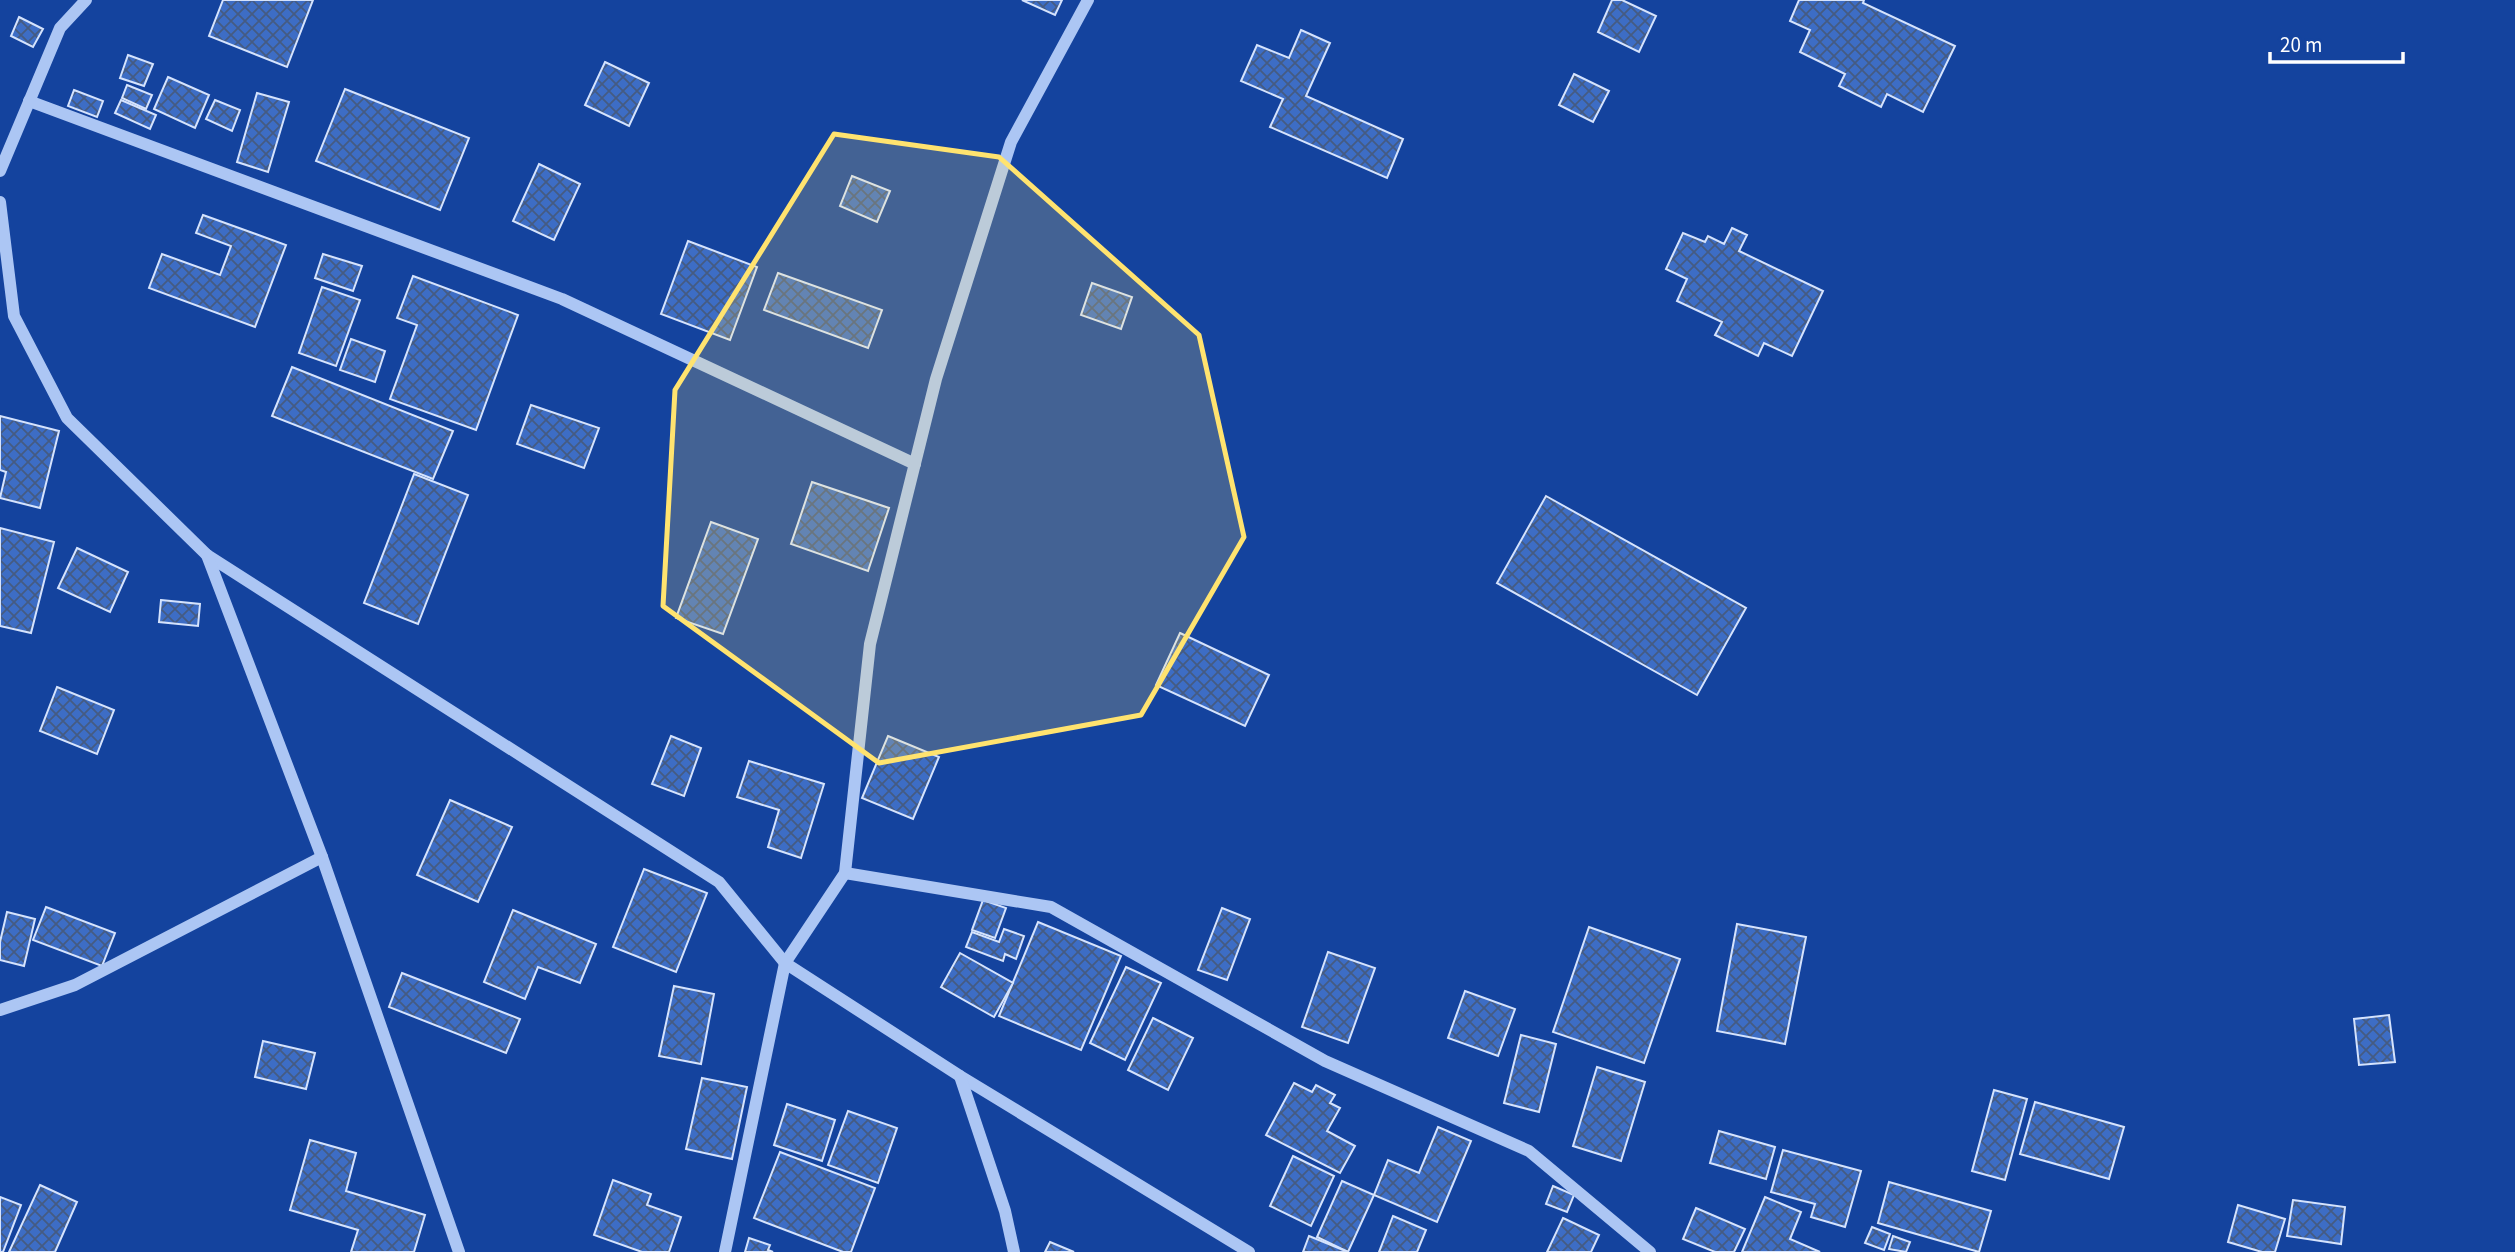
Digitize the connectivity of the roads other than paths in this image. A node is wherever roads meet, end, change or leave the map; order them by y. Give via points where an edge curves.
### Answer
1 (86, 0) edge
2 (1088, 0) edge
3 (29, 101) junction
4 (0, 171) edge
5 (0, 202) edge
6 (915, 464) junction
7 (207, 555) junction
8 (322, 857) junction
9 (845, 873) junction
10 (785, 963) junction
11 (0, 1010) edge
12 (960, 1076) junction
13 (459, 1252) edge
14 (725, 1252) edge
15 (1014, 1252) edge
16 (1249, 1252) edge
17 (1650, 1252) edge

1 - 3 street via 60,28
2 - 6 street via 1012,142 936,379
3 - 4 street
3 - 6 street via 562,299
5 - 7 street via 14,316 67,418
6 - 9 street via 870,644
7 - 8 street
7 - 10 street via 719,882
8 - 11 street via 75,985
8 - 13 street
9 - 10 street
9 - 17 street via 1051,907 1325,1061 1529,1151
10 - 12 street
10 - 14 street
12 - 15 street
12 - 16 street

